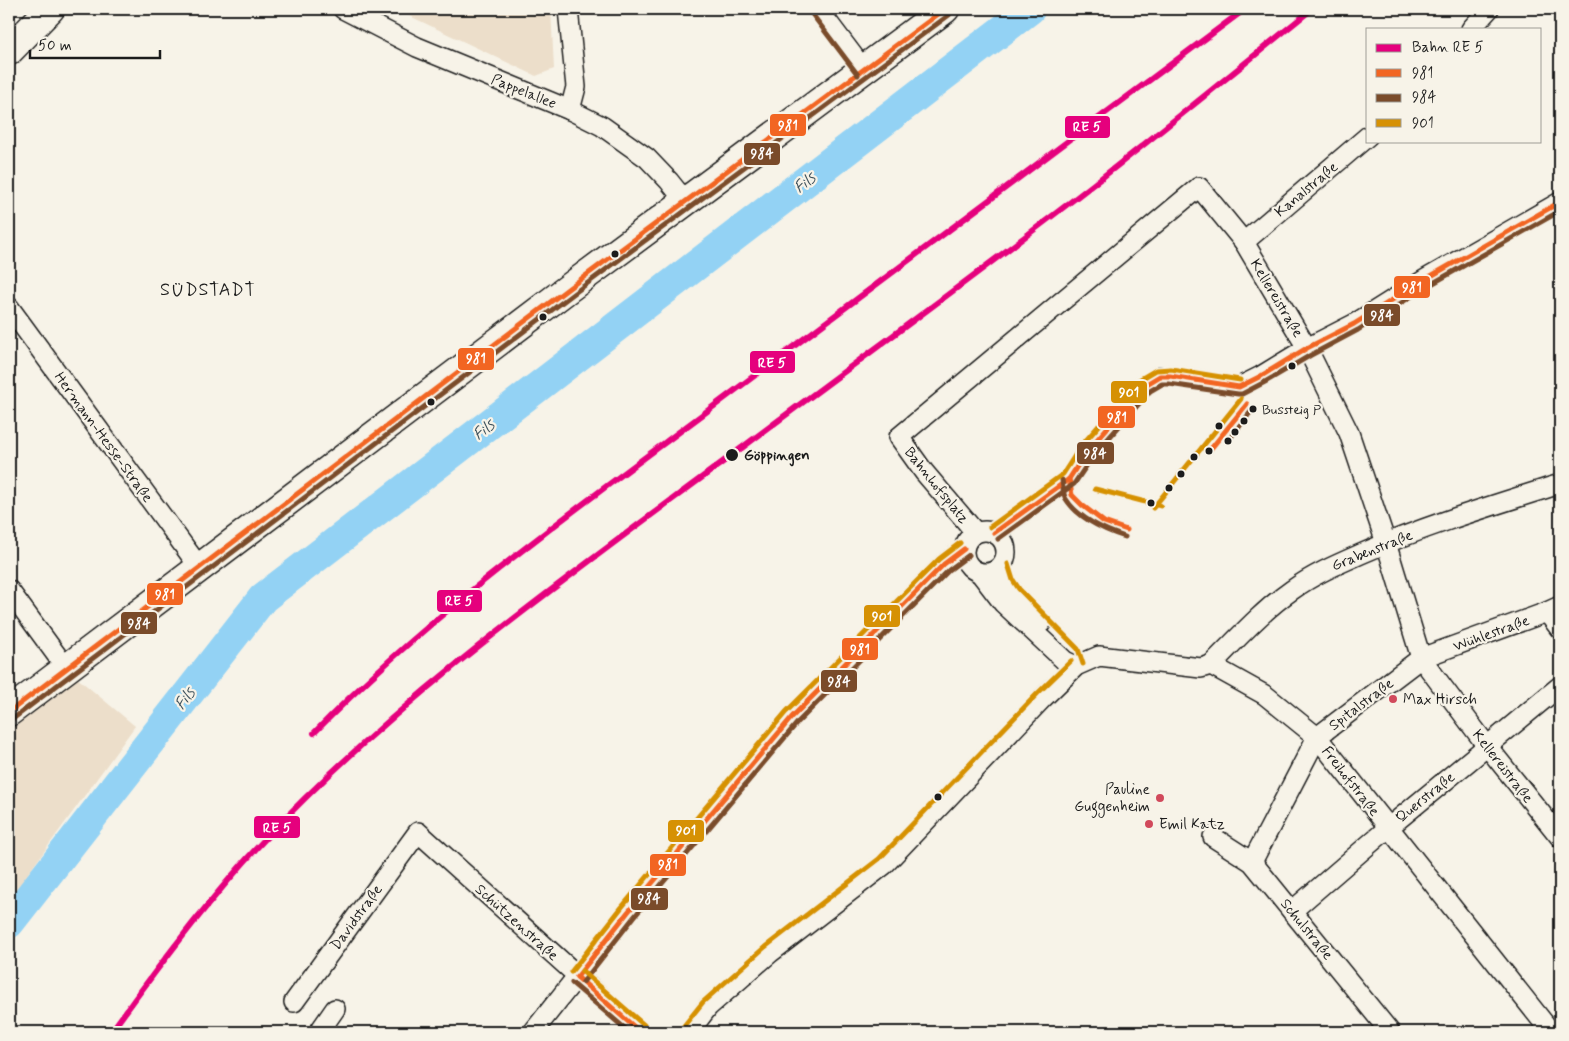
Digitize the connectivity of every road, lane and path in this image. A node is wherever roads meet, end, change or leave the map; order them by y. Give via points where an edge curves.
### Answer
1 (50, 9) edge
2 (343, 9) edge
3 (568, 9) edge
4 (818, 9) edge
5 (945, 9) edge
6 (1489, 9) edge
7 (1472, 28) edge
8 (9, 51) edge
9 (864, 70) junction
10 (570, 110) junction
11 (1366, 138) edge
12 (685, 202) junction
13 (1560, 202) edge
14 (1244, 242) junction
15 (9, 307) edge
16 (1307, 348) junction
17 (899, 437) joint
18 (1560, 484) edge
19 (985, 533) junction
20 (1386, 543) junction
21 (964, 549) junction
22 (1001, 566) junction
23 (200, 568) junction
24 (980, 572) junction
25 (9, 590) edge
26 (1554, 609) edge
27 (1560, 629) edge
28 (1421, 658) junction
29 (1211, 665) junction
30 (1076, 666) junction
31 (66, 668) junction
32 (1560, 686) edge
33 (9, 712) edge
34 (1317, 737) junction
35 (1487, 746) junction
36 (1388, 828) junction
37 (418, 832) joint
38 (1213, 837) dead end
39 (1560, 837) edge
40 (1252, 862) junction
41 (1292, 911) junction
42 (577, 977) junction
43 (294, 1002) dead end
44 (335, 1009) dead end
45 (1552, 1029) edge
46 (319, 1032) edge
47 (533, 1032) edge
48 (640, 1032) edge
49 (689, 1032) edge
50 (1390, 1032) edge

1 - 8 main road
2 - 10 street, Pappelallee via 417,47
3 - 10 street via 576,87
4 - 9 street
5 - 9 main road
6 - 7 street
9 - 12 main road
10 - 12 street, Pappelallee via 614,134 647,158
11 - 14 street, Kanalstraße
12 - 23 main road
13 - 16 street via 1354,324
14 - 16 street, Kellereistraße
14 - 17 street, Kellereistraße via 1199,187
15 - 23 street, Hermann-Hesse-Straße
16 - 19 street via 1239,387 1170,376 1160,376 1145,384 1087,451 1069,480
16 - 20 street, Kellereistraße via 1349,433
17 - 19 street, Bahnhofsplatz via 924,472
18 - 20 street, Grabenstraße
19 - 21 street via 970,537
19 - 22 street via 1003,541 1006,554
20 - 28 street, Kellereistraße
20 - 29 street, Grabenstraße via 1323,570 1292,590 1252,623
21 - 24 street via 969,566
21 - 42 street via 944,564 792,717
22 - 24 street via 991,572
22 - 30 street via 1013,594 1072,654
23 - 31 main road
24 - 30 street via 1003,603 1065,661
25 - 31 street
26 - 27 street
26 - 28 street, Wühlestraße
28 - 34 street, Spitalstraße
28 - 35 street, Kellereistraße
29 - 30 street via 1201,668 1099,656
29 - 34 street, Freihofstraße via 1265,695
30 - 49 street via 884,865 770,953 708,1007
31 - 33 main road
32 - 35 street, Querstraße
34 - 36 street, Freihofstraße
34 - 40 street, Spitalstraße
35 - 36 street, Querstraße
35 - 39 street, Kellereistraße
36 - 41 street, Querstraße
36 - 45 street, Freihofstraße
37 - 42 street, Schützenstraße
37 - 43 street, Davidstraße
38 - 40 street, Schulstraße
40 - 41 street, Schulstraße
41 - 50 street, Schulstraße
42 - 47 street
42 - 48 street, Schützenstraße
44 - 46 street

